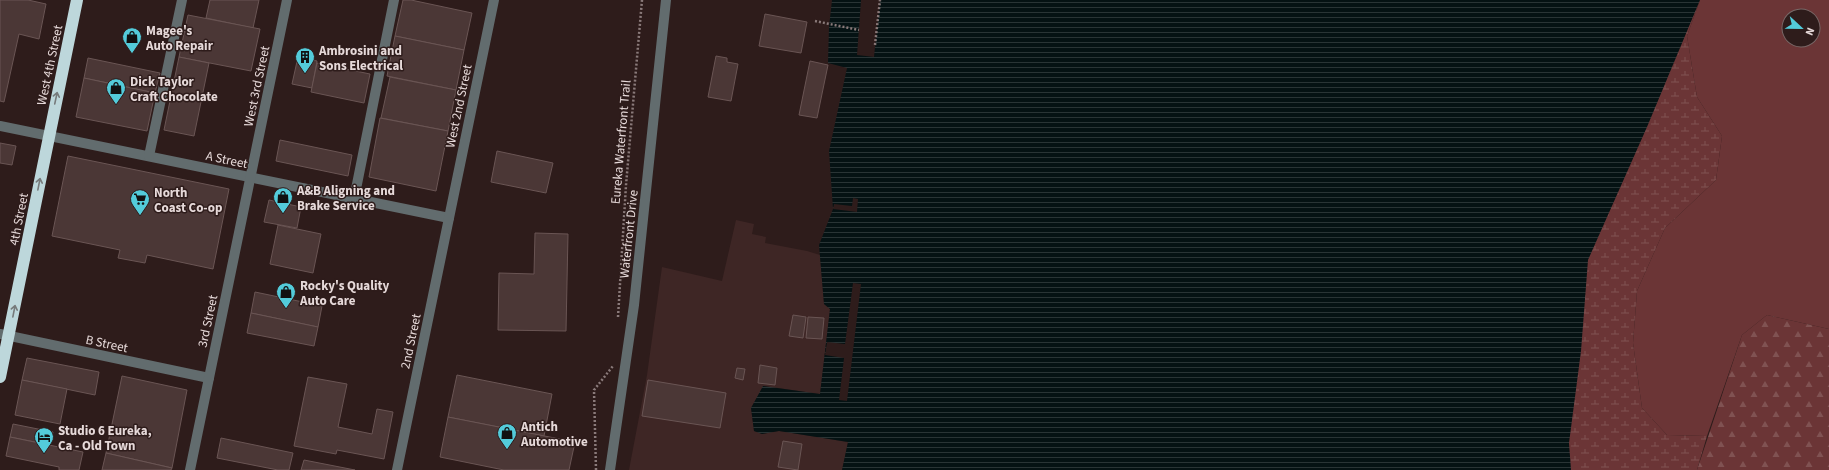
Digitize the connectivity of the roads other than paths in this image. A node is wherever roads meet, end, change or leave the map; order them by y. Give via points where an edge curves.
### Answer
1 (77, 0) edge
2 (182, 0) edge
3 (287, 0) edge
4 (394, 0) edge
5 (494, 0) edge
6 (666, 0) edge
7 (0, 126) edge
8 (48, 136) junction
9 (149, 156) junction
10 (250, 177) junction
11 (354, 199) junction
12 (449, 218) junction
13 (5, 335) edge
14 (0, 377) edge
15 (209, 378) junction
16 (190, 470) edge
17 (397, 470) edge
18 (610, 470) edge

8 -> 1 highway, West 4th Street
2 - 9 street
3 - 10 street, West 3rd Street
4 - 11 street
5 - 12 street, West 2nd Street
6 - 18 street, Waterfront Drive via 634,305
7 - 8 street, A Street
8 - 9 street, A Street
13 -> 8 highway, 4th Street
9 - 10 street, A Street
10 - 11 street, A Street
10 - 15 street, 3rd Street
11 - 12 street, A Street
12 - 17 street, 2nd Street
13 - 14 highway, 4th Street
13 - 15 street, B Street
15 - 16 street, 3rd Street

